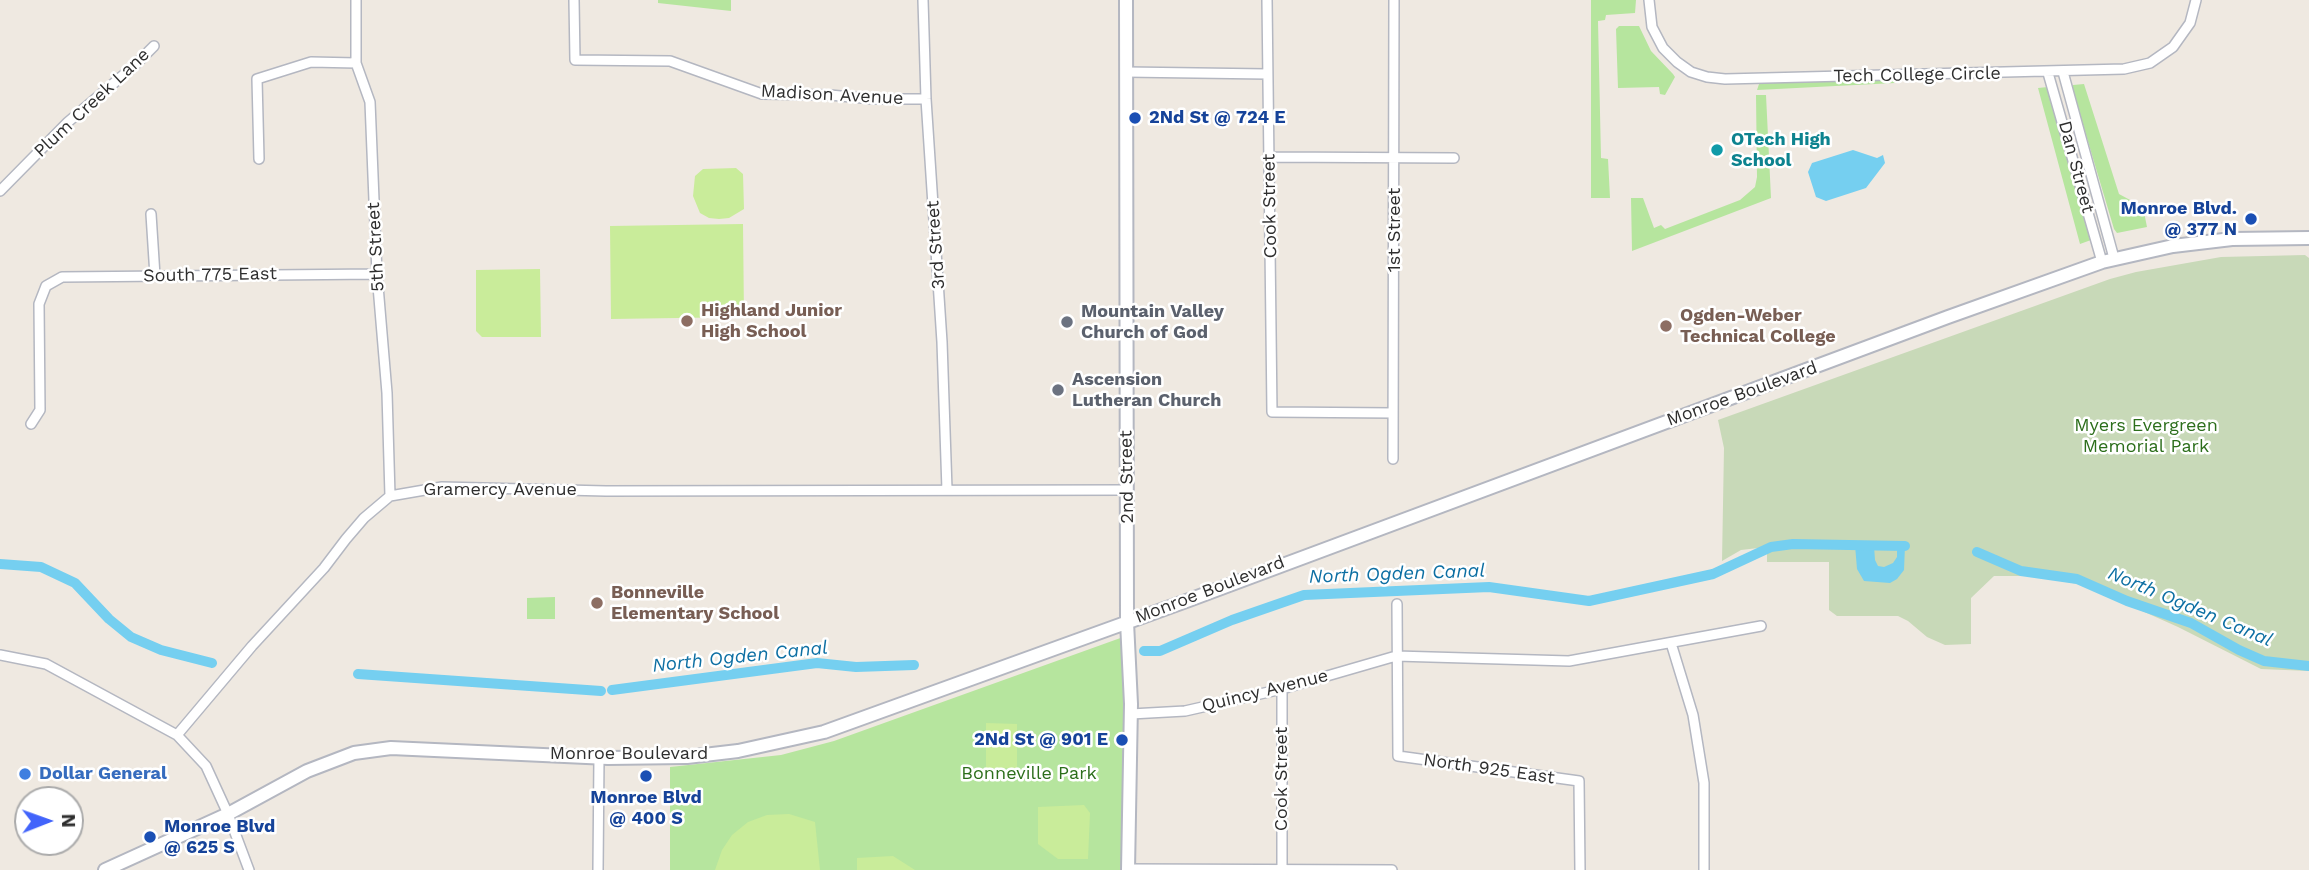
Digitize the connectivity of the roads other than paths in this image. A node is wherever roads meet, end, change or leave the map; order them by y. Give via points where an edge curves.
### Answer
1 (356, 0) edge
2 (574, 0) edge
3 (923, 0) edge
4 (1126, 0) edge
5 (1267, 0) edge
6 (1394, 0) edge
7 (1649, 0) edge
8 (2196, 0) edge
9 (154, 46) dead end
10 (356, 62) junction
11 (1126, 72) junction
12 (2063, 72) junction
13 (2049, 73) junction
14 (1267, 74) junction
15 (926, 99) junction
16 (1269, 157) junction
17 (1454, 158) dead end
18 (258, 159) dead end
19 (1395, 159) junction
20 (0, 191) edge
21 (151, 214) dead end
22 (2309, 238) edge
23 (2108, 260) junction
24 (377, 274) junction
25 (155, 276) junction
26 (1393, 413) junction
27 (32, 424) dead end
28 (1393, 459) dead end
29 (947, 489) junction
30 (1127, 490) junction
31 (390, 496) junction
32 (1397, 604) dead end
33 (1127, 622) junction
34 (1760, 626) dead end
35 (1671, 643) junction
36 (0, 655) edge
37 (1396, 656) junction
38 (1282, 689) junction
39 (1131, 714) junction
40 (177, 735) junction
41 (599, 757) junction
42 (228, 814) junction
43 (1128, 869) edge
44 (1357, 869) edge
45 (106, 870) edge
46 (250, 870) edge
47 (598, 870) edge
48 (1282, 870) edge
49 (1392, 870) edge
50 (1580, 870) edge
51 (1704, 870) edge

1 - 10 street, 5th Street
2 - 15 street, Madison Avenue via 575,60 670,61 762,94
3 - 15 street, 3rd Street
4 - 11 main road, 2nd Street
5 - 14 street, Cook Street
6 - 19 street, 1st Street
7 - 13 street, Tech College Circle via 1652,27 1663,48 1686,69 1707,77
8 - 12 street, Tech College Circle via 2186,32 2158,59 2124,69
9 - 20 street, Plum Creek Lane via 68,121
10 - 18 street via 311,62 257,79
10 - 24 street, 5th Street via 370,102
11 - 14 street
11 - 30 main road, 2nd Street
12 - 13 street, Tech College Circle
12 - 23 street, Dan Street
13 - 23 street, Dan Street
14 - 16 street, Cook Street
15 - 29 street, 3rd Street
16 - 19 street
16 - 26 street, Cook Street via 1272,412
17 - 19 street
19 - 26 street, 1st Street
21 - 25 street
22 - 23 main road, Monroe Boulevard via 2232,239
23 - 33 main road, Monroe Boulevard
24 - 25 street, South 775 East
24 - 31 street, 5th Street
25 - 27 street, South 775 East via 62,277 46,286 39,304 40,410
26 - 28 street, 1st Street
29 - 30 street, Gramercy Avenue
29 - 31 street, Gramercy Avenue via 442,487
30 - 33 main road, 2nd Street
31 - 40 street via 345,539
32 - 37 street
33 - 39 main road, 2nd Street
33 - 41 main road, Monroe Boulevard via 864,719 778,744 698,757
34 - 35 street, Quincy Avenue
35 - 37 street, Quincy Avenue via 1569,661
35 - 51 street via 1693,715 1704,783
36 - 40 street via 46,664
37 - 38 street, Quincy Avenue
37 - 50 street, North 925 East via 1398,756 1579,781
38 - 39 street, Quincy Avenue via 1185,711
38 - 48 street, Cook Street
39 - 43 main road, 2nd Street
40 - 42 street via 206,766
41 - 42 main road, Monroe Boulevard via 372,750 317,767
41 - 47 street
42 - 45 main road, Monroe Boulevard
42 - 46 street
43 - 48 street
44 - 48 street
44 - 49 street

